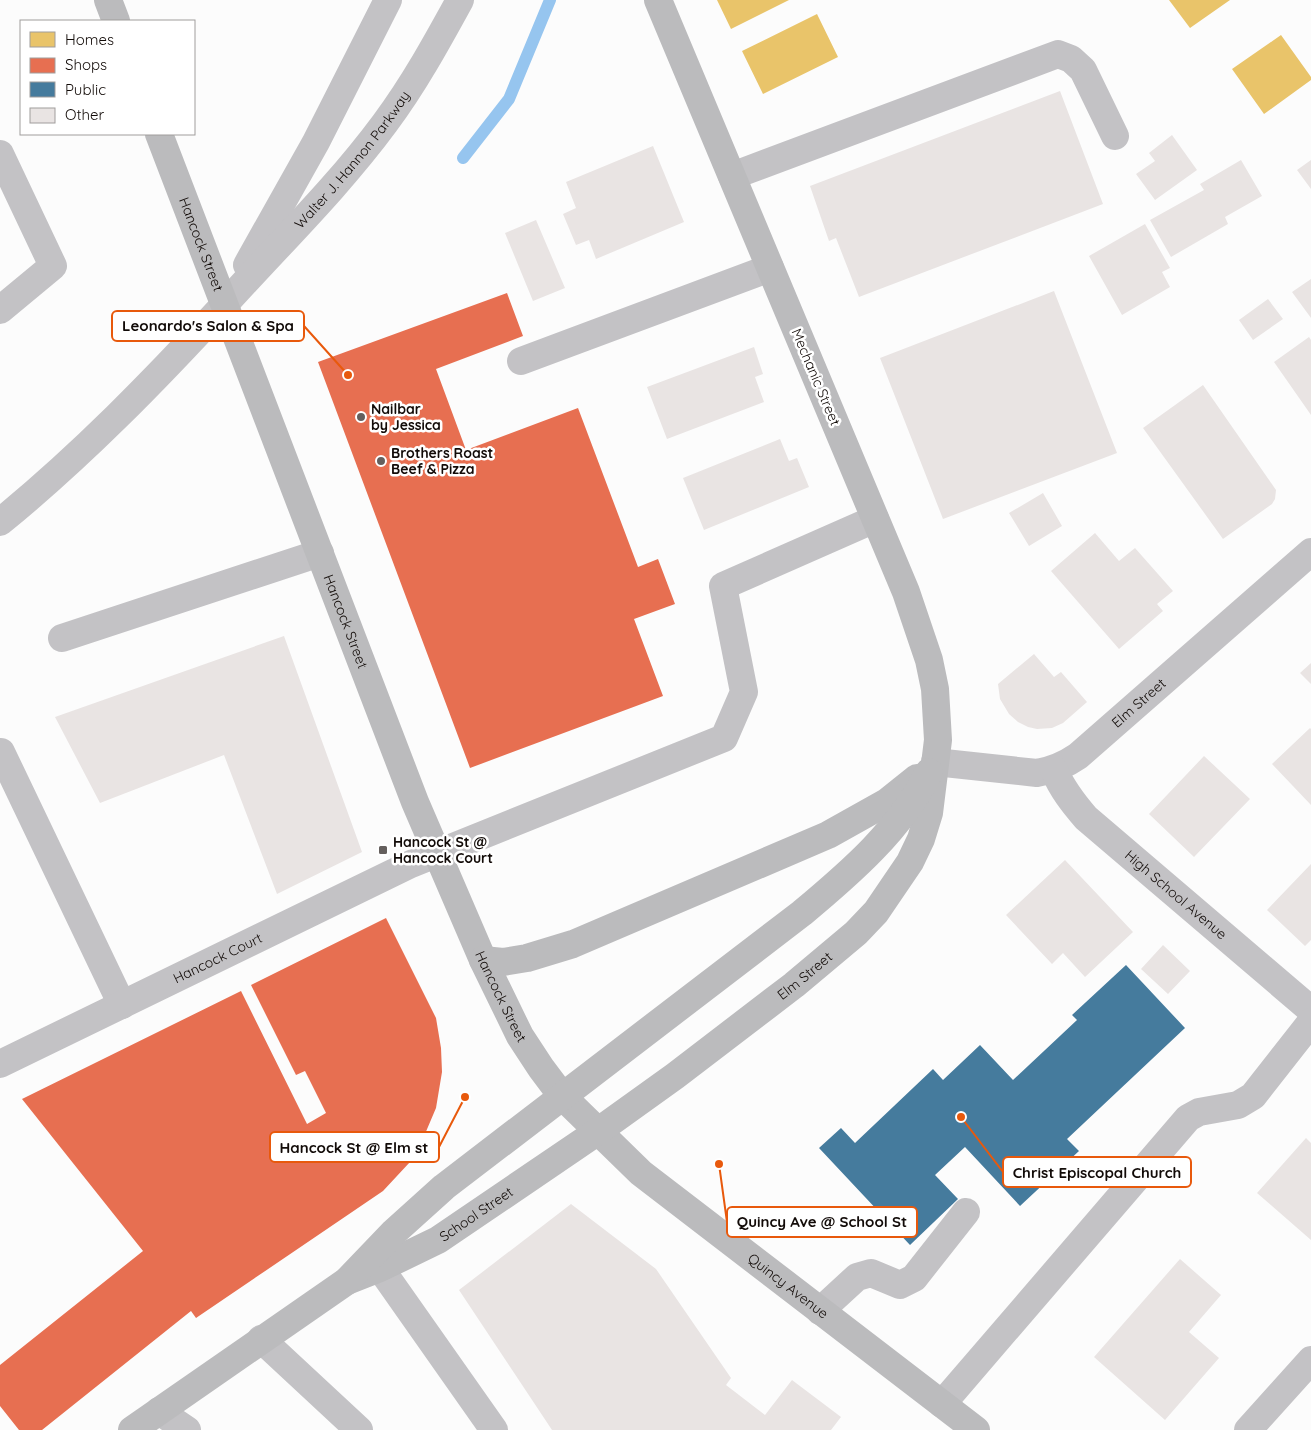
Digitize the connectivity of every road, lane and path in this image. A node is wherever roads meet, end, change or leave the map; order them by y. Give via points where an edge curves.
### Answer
1 (108, 0) edge
2 (388, 0) edge
3 (460, 0) edge
4 (658, 0) edge
5 (116, 20) edge
6 (159, 135) edge
7 (1115, 136) dead end
8 (0, 154) edge
9 (732, 176) junction
10 (10, 201) edge
11 (770, 268) junction
12 (225, 303) junction
13 (0, 310) edge
14 (521, 361) dead end
15 (875, 519) junction
16 (0, 522) edge
17 (1311, 552) edge
18 (320, 553) junction
19 (62, 638) dead end
20 (1, 752) dead end
21 (935, 762) junction
22 (1054, 770) junction
23 (436, 853) junction
24 (483, 960) junction
25 (122, 1004) junction
26 (1311, 1010) edge
27 (1311, 1022) edge
28 (0, 1064) edge
29 (562, 1096) junction
30 (597, 1132) junction
31 (966, 1212) dead end
32 (380, 1268) junction
33 (347, 1281) junction
34 (820, 1311) junction
35 (261, 1339) junction
36 (1311, 1360) edge
37 (942, 1404) junction
38 (159, 1411) junction
39 (132, 1430) edge
40 (187, 1430) edge
41 (358, 1430) edge
42 (494, 1430) edge
43 (976, 1430) edge
44 (1248, 1430) edge

1 - 5 main road
2 - 12 street, Walter J. Hannon Parkway via 316,142
3 - 12 street, Walter J. Hannon Parkway via 410,87 361,154
4 - 9 main road, Mechanic Street
6 - 12 main road, Hancock Street
7 - 9 street via 1083,70 1058,54
8 - 10 street
9 - 11 main road, Mechanic Street
10 - 13 street via 53,266
11 - 14 street
11 - 15 main road, Mechanic Street
12 - 16 street, Walter J. Hannon Parkway via 126,409
12 - 18 main road, Hancock Street
15 - 21 main road, Mechanic Street via 906,592 929,660 938,719
15 - 23 street, Hancock Court via 723,586 744,692 724,738
17 - 22 street, Elm Street via 1078,756
18 - 19 street
18 - 23 main road, Hancock Street
20 - 25 street
21 - 22 street, Elm Street via 1021,772
21 - 24 main road via 887,802 800,848 573,944 504,962
21 - 29 main road via 911,804 829,890
21 - 30 main road, Elm Street via 921,839 910,862 876,912 794,985
22 - 26 street, High School Avenue via 1070,800 1086,818
23 - 24 main road, Hancock Street
23 - 25 street, Hancock Court
24 - 29 main road, Hancock Street via 520,1036
25 - 28 street, Hancock Court
27 - 37 street via 1253,1096 1238,1105 1199,1112 1188,1118
29 - 30 main road, Quincy Avenue
29 - 33 main road, School Street via 444,1187
30 - 32 main road, School Street via 438,1240
30 - 34 main road, Quincy Avenue via 641,1173
31 - 34 street via 914,1278 900,1285 871,1273 857,1277
32 - 33 main road, School Street
32 - 42 street
33 - 35 main road, School Street
34 - 37 main road, Quincy Avenue
35 - 38 main road, School Street
35 - 41 street
36 - 44 street
37 - 43 main road, Quincy Avenue
38 - 39 main road, School Street
38 - 40 street

